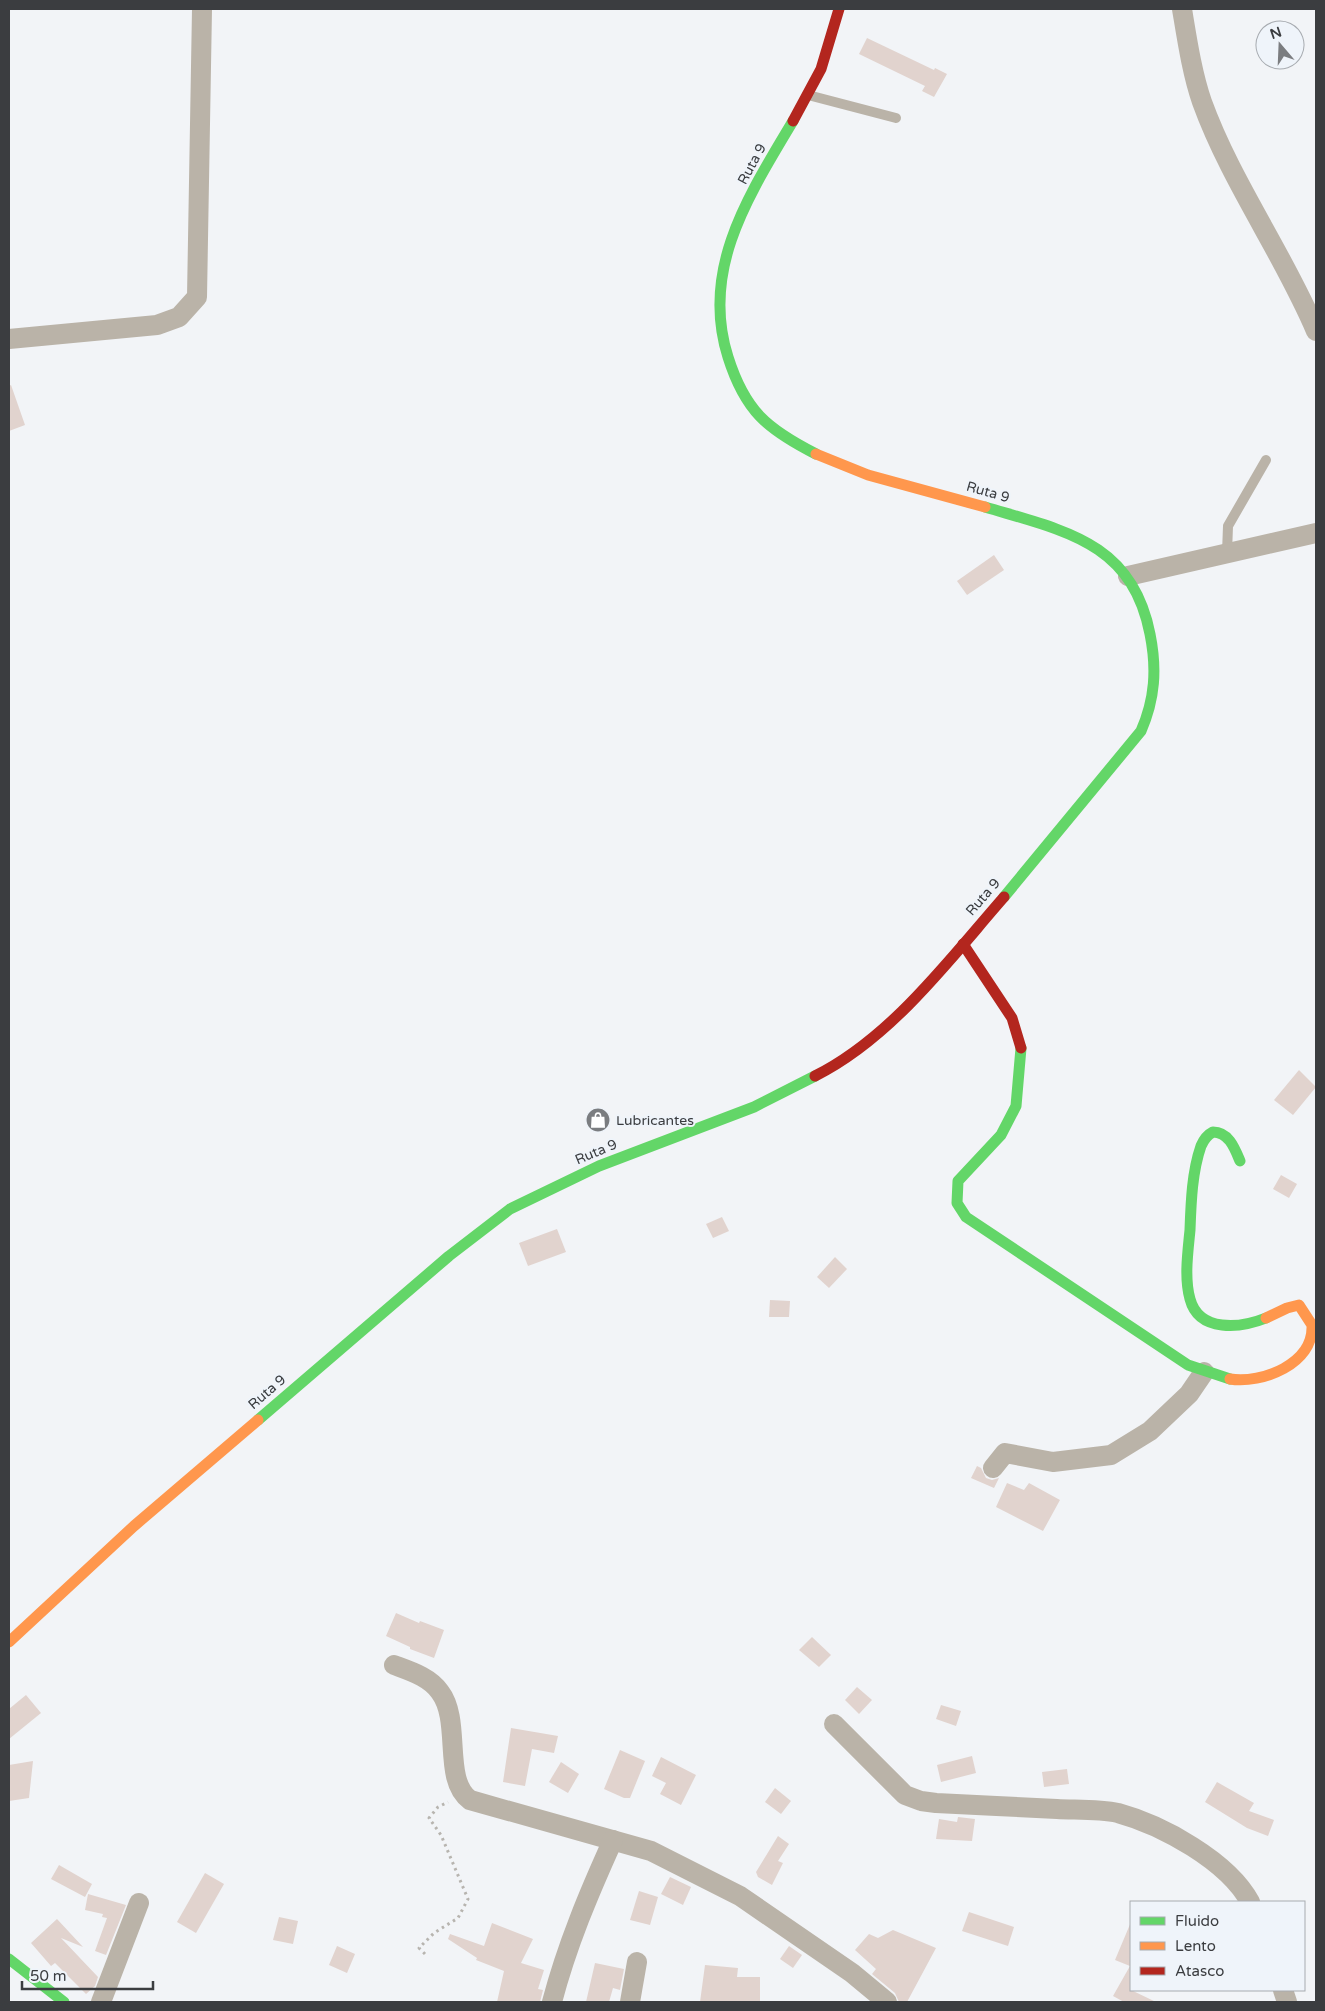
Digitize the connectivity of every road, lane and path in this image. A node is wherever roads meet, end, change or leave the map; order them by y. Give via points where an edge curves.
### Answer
1 (202, 9) edge
2 (839, 9) edge
3 (1182, 9) edge
4 (807, 95) junction
5 (896, 118) dead end
6 (1316, 331) edge
7 (9, 340) edge
8 (1266, 460) dead end
9 (1316, 533) edge
10 (1227, 553) junction
11 (1128, 576) junction
12 (963, 944) junction
13 (1240, 1161) dead end
14 (1204, 1372) junction
15 (993, 1468) dead end
16 (9, 1642) edge
17 (394, 1666) dead end
18 (834, 1724) dead end
19 (462, 1795) junction
20 (613, 1840) junction
21 (1250, 1901) edge
22 (139, 1903) dead end
23 (425, 1954) dead end
24 (9, 1959) edge
25 (637, 1962) dead end
26 (64, 2002) edge
27 (101, 2002) edge
28 (552, 2002) edge
29 (630, 2002) edge
30 (887, 2002) edge

1 - 7 street via 197,298 179,317 157,325
2 - 4 main road, Ruta 9 via 819,74
3 - 6 street via 1202,101
4 - 5 lane
4 - 11 main road, Ruta 9 via 730,239 719,278 719,318 734,375 749,408 776,432 845,468 995,509 1082,539 1110,558
8 - 10 lane via 1228,526
9 - 10 street
10 - 11 street
11 - 12 main road, Ruta 9 via 1147,617 1154,647 1155,680 1151,709 1141,731
12 - 14 main road via 1012,1018 1021,1043 1021,1067 1016,1106 1001,1135 958,1181 957,1202 966,1217 1188,1365
12 - 16 main road, Ruta 9 via 914,999 841,1063 754,1107 598,1166 510,1209 449,1256 134,1526
13 - 14 main road via 1229,1138 1222,1133 1213,1132 1202,1143 1189,1224 1190,1299 1196,1312 1206,1321 1224,1325 1246,1325 1288,1306 1299,1305 1307,1313 1312,1328 1297,1356 1275,1374 1248,1380
14 - 15 street via 1189,1394 1150,1431 1111,1455 1053,1462 1005,1453
17 - 19 street via 420,1675 440,1691 451,1726 455,1778
18 - 21 street via 905,1796 936,1804 1117,1813 1158,1829 1191,1847 1224,1870
19 - 20 street via 491,1807
19 - 23 path via 438,1807 429,1818 441,1835 468,1899 458,1918 434,1933 419,1948
20 - 28 street via 580,1913
20 - 30 street via 651,1851 740,1896 852,1973
22 - 27 street
24 - 26 main road
25 - 29 street

